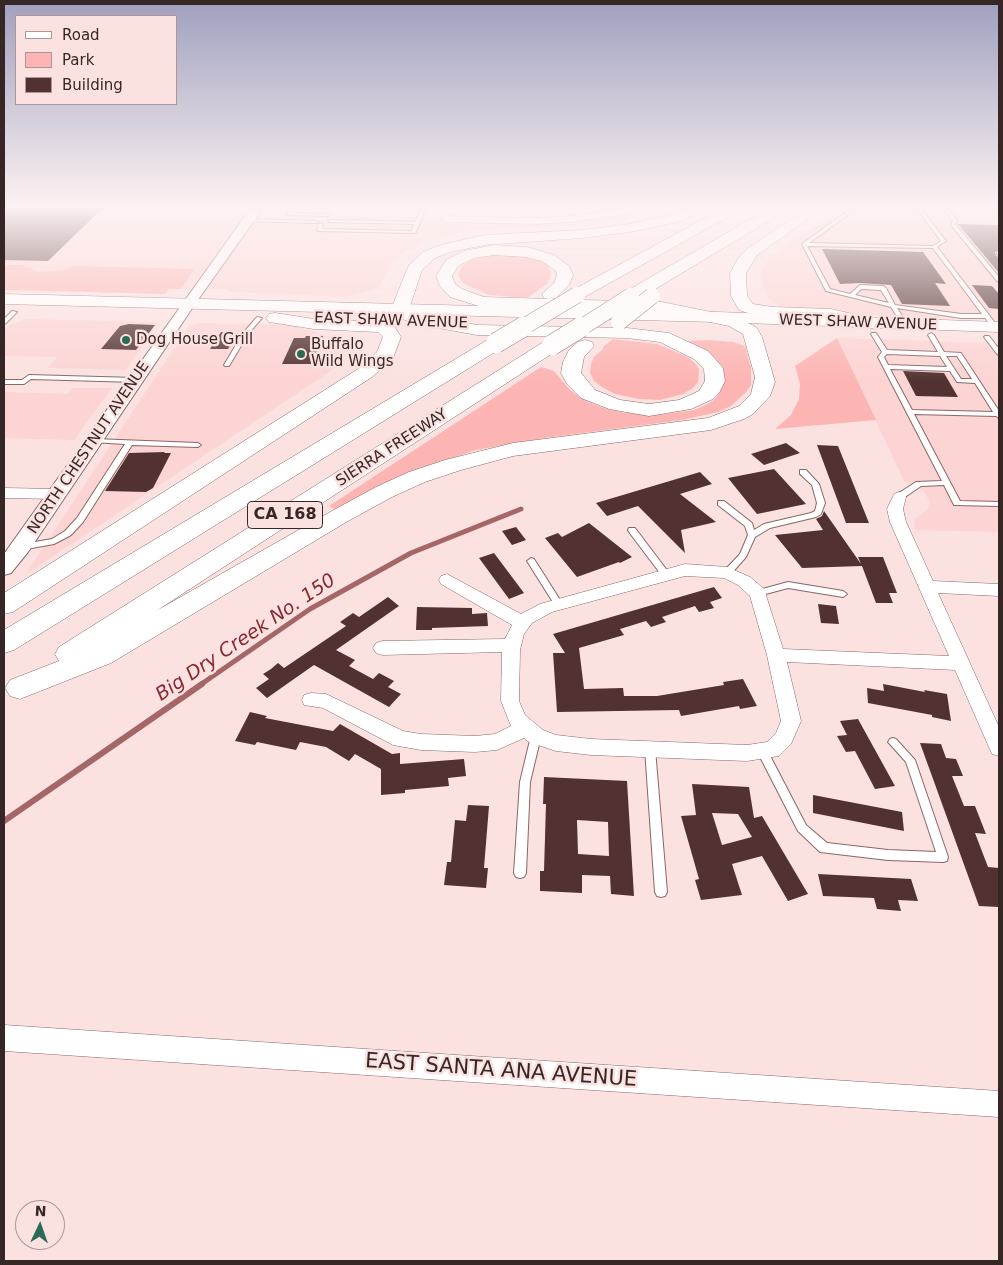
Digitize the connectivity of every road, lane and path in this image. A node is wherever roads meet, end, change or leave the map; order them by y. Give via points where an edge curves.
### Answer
1 (217, 264) edge
2 (419, 264) edge
3 (451, 264) edge
4 (556, 264) edge
5 (633, 264) edge
6 (684, 264) edge
7 (697, 264) edge
8 (743, 264) edge
9 (814, 264) edge
10 (946, 264) edge
11 (986, 264) edge
12 (999, 280) edge
13 (851, 296) junction
14 (538, 304) edge
15 (538, 304) edge
16 (538, 304) edge
17 (538, 304) edge
18 (894, 306) junction
19 (400, 309) junction
20 (184, 310) junction
21 (6, 311) edge
22 (717, 317) junction
23 (267, 318) junction
24 (432, 322) junction
25 (905, 325) junction
26 (875, 329) junction
27 (994, 329) edge
28 (750, 331) junction
29 (778, 332) joint
30 (601, 334) edge
31 (601, 334) edge
32 (601, 334) edge
33 (601, 334) edge
34 (931, 336) junction
35 (486, 343) junction
36 (885, 352) junction
37 (999, 353) edge
38 (942, 354) junction
39 (227, 365) dead end
40 (886, 367) junction
41 (951, 369) junction
42 (136, 380) junction
43 (976, 381) junction
44 (4, 382) edge
45 (910, 412) junction
46 (998, 415) edge
47 (94, 441) junction
48 (130, 442) junction
49 (198, 445) dead end
50 (803, 472) dead end
51 (947, 483) junction
52 (4, 493) edge
53 (58, 494) junction
54 (899, 497) joint
55 (721, 503) dead end
56 (999, 504) edge
57 (632, 530) dead end
58 (752, 535) junction
59 (22, 547) junction
60 (531, 561) dead end
61 (4, 568) edge
62 (727, 573) junction
63 (666, 575) junction
64 (447, 580) dead end
65 (928, 587) junction
66 (999, 590) edge
67 (758, 593) junction
68 (843, 594) dead end
69 (4, 605) edge
70 (559, 605) junction
71 (523, 623) junction
72 (4, 643) edge
73 (512, 645) junction
74 (382, 648) dead end
75 (776, 655) junction
76 (962, 663) junction
77 (12, 693) edge
78 (311, 700) dead end
79 (531, 732) junction
80 (997, 739) edge
81 (893, 742) dead end
82 (650, 749) junction
83 (762, 751) junction
84 (520, 873) dead end
85 (662, 892) dead end
86 (4, 1038) edge
87 (999, 1104) edge

1 - 20 street, NORTH CHESTNUT AVENUE
2 - 19 main road
3 - 15 main road via 444,276 456,293 482,302
4 - 16 main road via 565,275 561,285
5 - 35 main road, SIERRA FREEWAY / CA 168, bridge
6 - 77 main road, SIERRA FREEWAY / CA 168, bridge via 552,345
7 - 30 main road, bridge
8 - 26 main road via 737,284 739,296 748,308 832,314
9 - 13 lane via 828,290
10 - 27 lane
11 - 12 lane
13 - 18 lane
13 - 18 lane via 860,287 883,288
14 - 22 main road via 662,307
17 - 35 main road
18 - 25 lane
18 - 27 lane via 961,316
19 - 20 main road, EAST SHAW AVENUE
19 - 22 main road, EAST SHAW AVENUE
19 - 24 main road via 402,313
20 - 21 main road, EAST SHAW AVENUE
20 - 23 main road, EAST SHAW AVENUE
20 - 42 street, NORTH CHESTNUT AVENUE
22 - 26 main road, WEST SHAW AVENUE
22 - 28 main road
23 - 24 main road, EAST SHAW AVENUE
23 - 39 lane via 246,333
23 - 69 main road via 380,327 388,330 392,337 386,354 365,373
24 - 28 main road, EAST SHAW AVENUE
24 - 33 main road, bridge via 477,330
25 - 26 main road, WEST SHAW AVENUE
25 - 27 main road, WEST SHAW AVENUE
26 - 29 main road, WEST SHAW AVENUE
26 - 34 main road, WEST SHAW AVENUE
26 - 36 lane
27 - 34 main road, WEST SHAW AVENUE
27 - 37 lane
28 - 29 main road, EAST SHAW AVENUE
28 - 77 main road via 765,382 760,396 738,415 703,425 513,450 417,478 340,516 100,656
31 - 32 main road, bridge via 576,354 572,362 574,380 588,394 616,405 649,410 684,405 712,389 715,381 713,368 702,355 683,345 656,336
34 - 38 lane
35 - 72 main road, SIERRA FREEWAY / CA 168 via 386,410
36 - 38 lane
36 - 40 lane via 881,357
38 - 41 lane
38 - 43 lane via 958,354
40 - 41 lane
40 - 45 lane
41 - 43 lane via 959,380
42 - 44 lane via 29,377 24,382
42 - 47 street, NORTH CHESTNUT AVENUE
43 - 46 lane
45 - 46 lane
45 - 51 lane
47 - 48 lane
47 - 53 street, NORTH CHESTNUT AVENUE
48 - 49 lane
48 - 59 lane via 80,520 68,533 54,541
50 - 58 lane via 814,484 820,503 818,512 767,526
51 - 54 lane via 919,484
51 - 56 lane via 957,503
52 - 53 street
53 - 59 street, NORTH CHESTNUT AVENUE
54 - 65 street via 896,518
55 - 58 lane via 749,525
57 - 63 lane
58 - 62 lane via 743,555
59 - 61 street, NORTH CHESTNUT AVENUE
60 - 70 lane
62 - 63 street via 685,570
62 - 67 street
63 - 70 street
64 - 71 street
65 - 66 street
65 - 76 street
67 - 68 lane via 788,585
67 - 75 street
70 - 71 street via 546,608
71 - 73 street
73 - 74 street
73 - 79 street via 510,701 517,720
75 - 76 street
75 - 83 street via 791,721 784,738 772,750
76 - 80 street
78 - 79 street via 326,701 400,739 475,744 497,742
79 - 82 street via 556,743
79 - 84 lane
81 - 83 lane via 910,760 943,857 824,848 802,828
82 - 83 street
82 - 85 lane
86 - 87 street, EAST SANTA ANA AVENUE

